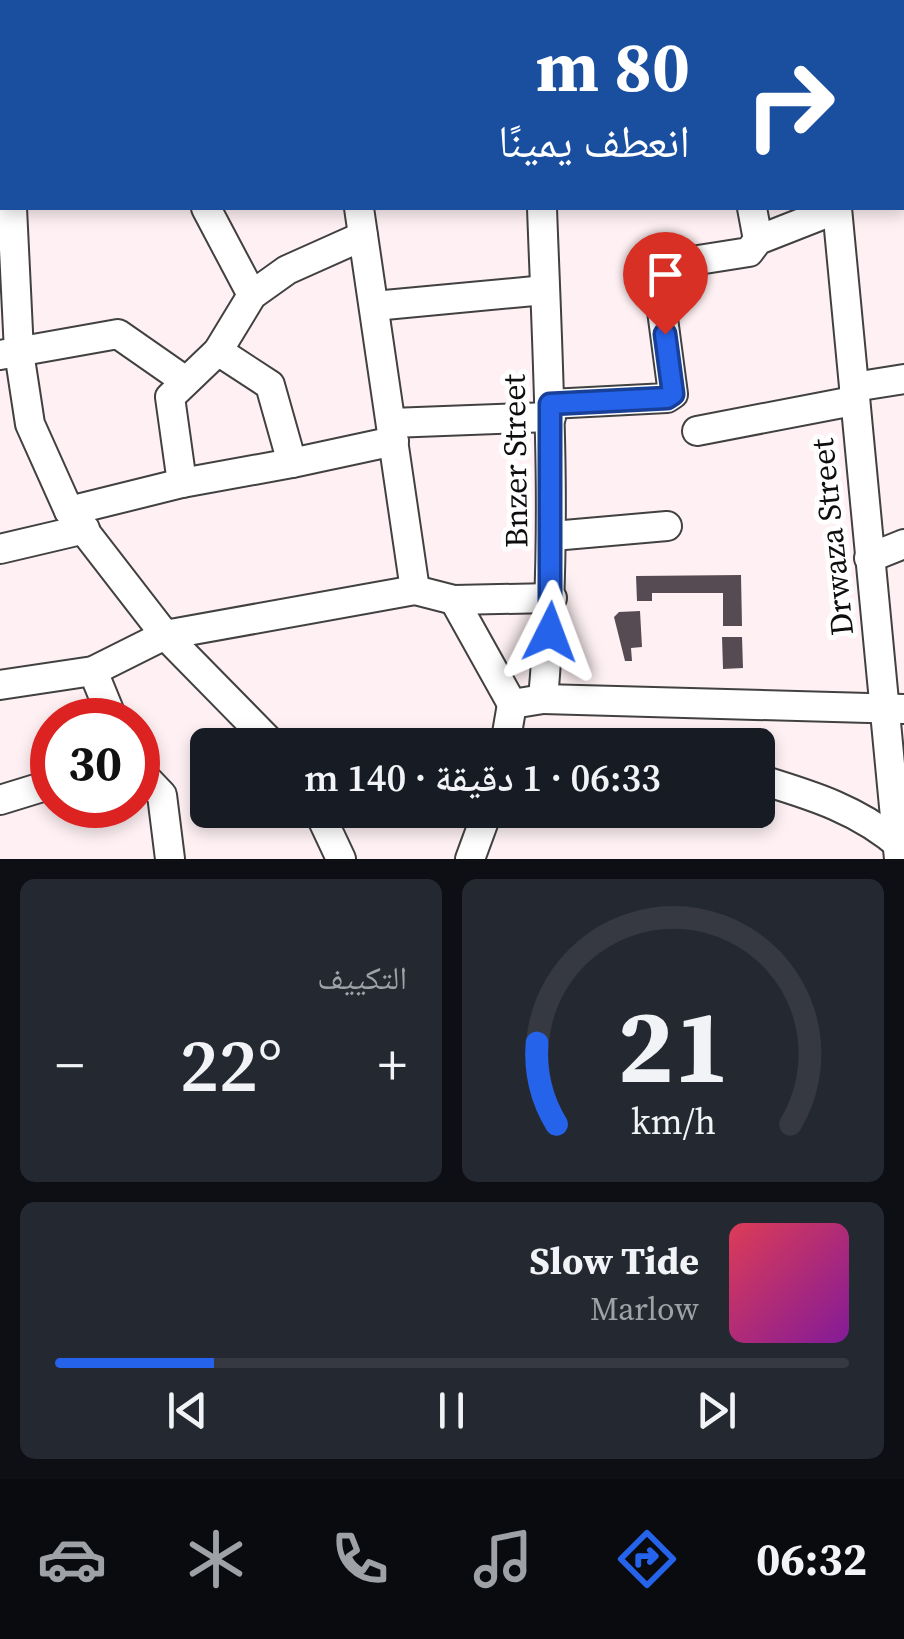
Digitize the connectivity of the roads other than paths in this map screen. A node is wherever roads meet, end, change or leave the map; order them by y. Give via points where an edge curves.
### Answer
1 (12, 210) edge
2 (207, 210) edge
3 (358, 210) edge
4 (542, 210) edge
5 (752, 210) edge
6 (832, 210) edge
7 (837, 210) edge
8 (363, 236) junction
9 (758, 240) junction
10 (545, 290) junction
11 (252, 295) junction
12 (374, 306) junction
13 (218, 352) junction
14 (10, 354) edge
15 (904, 379) edge
16 (184, 380) junction
17 (853, 393) junction
18 (551, 411) junction
19 (392, 432) junction
20 (697, 432) dead end
21 (292, 464) junction
22 (182, 482) junction
23 (77, 520) junction
24 (667, 526) dead end
25 (553, 536) junction
26 (904, 544) edge
27 (0, 549) edge
28 (868, 558) junction
29 (415, 590) junction
30 (552, 598) junction
31 (454, 600) junction
32 (166, 635) junction
33 (892, 665) edge
34 (92, 671) junction
35 (0, 685) edge
36 (103, 698) edge
37 (544, 699) junction
38 (512, 704) junction
39 (894, 707) edge
40 (256, 728) edge
41 (508, 728) edge
42 (775, 783) edge
43 (30, 791) edge
44 (160, 793) edge
45 (0, 800) edge
46 (326, 828) edge
47 (481, 828) edge
48 (900, 850) edge
49 (170, 859) edge
50 (341, 859) edge
51 (470, 859) edge

1 - 14 street
2 - 11 street
3 - 8 street
4 - 10 street, Bnzer Street
5 - 9 street
6 - 9 street
7 - 17 street, Drwaza Street
8 - 11 street via 287,270
8 - 12 street
9 - 18 street via 749,252 660,266 673,394
10 - 12 street
10 - 18 street, Bnzer Street
11 - 13 street
12 - 19 street
13 - 16 street
13 - 21 street via 270,385
14 - 16 street via 118,334
14 - 23 street via 30,424
15 - 17 street
16 - 22 street via 170,397
17 - 20 street
17 - 28 street, Drwaza Street
18 - 19 street
18 - 25 street, Bnzer Street
19 - 21 street
19 - 29 street
21 - 22 street
22 - 23 street
23 - 27 street
23 - 32 street
24 - 25 street
25 - 30 street, Bnzer Street
26 - 28 street
28 - 33 street, Drwaza Street
29 - 31 street
29 - 32 street
30 - 31 street
30 - 37 street, Bnzer Street
31 - 38 street
32 - 34 street
32 - 40 street
33 - 39 street, Drwaza Street
34 - 35 street
34 - 36 street
37 - 38 street
37 - 39 street
38 - 41 street
39 - 48 street, Drwaza Street
42 - 48 street via 847,808
43 - 45 street
44 - 49 street
46 - 50 street
47 - 51 street

